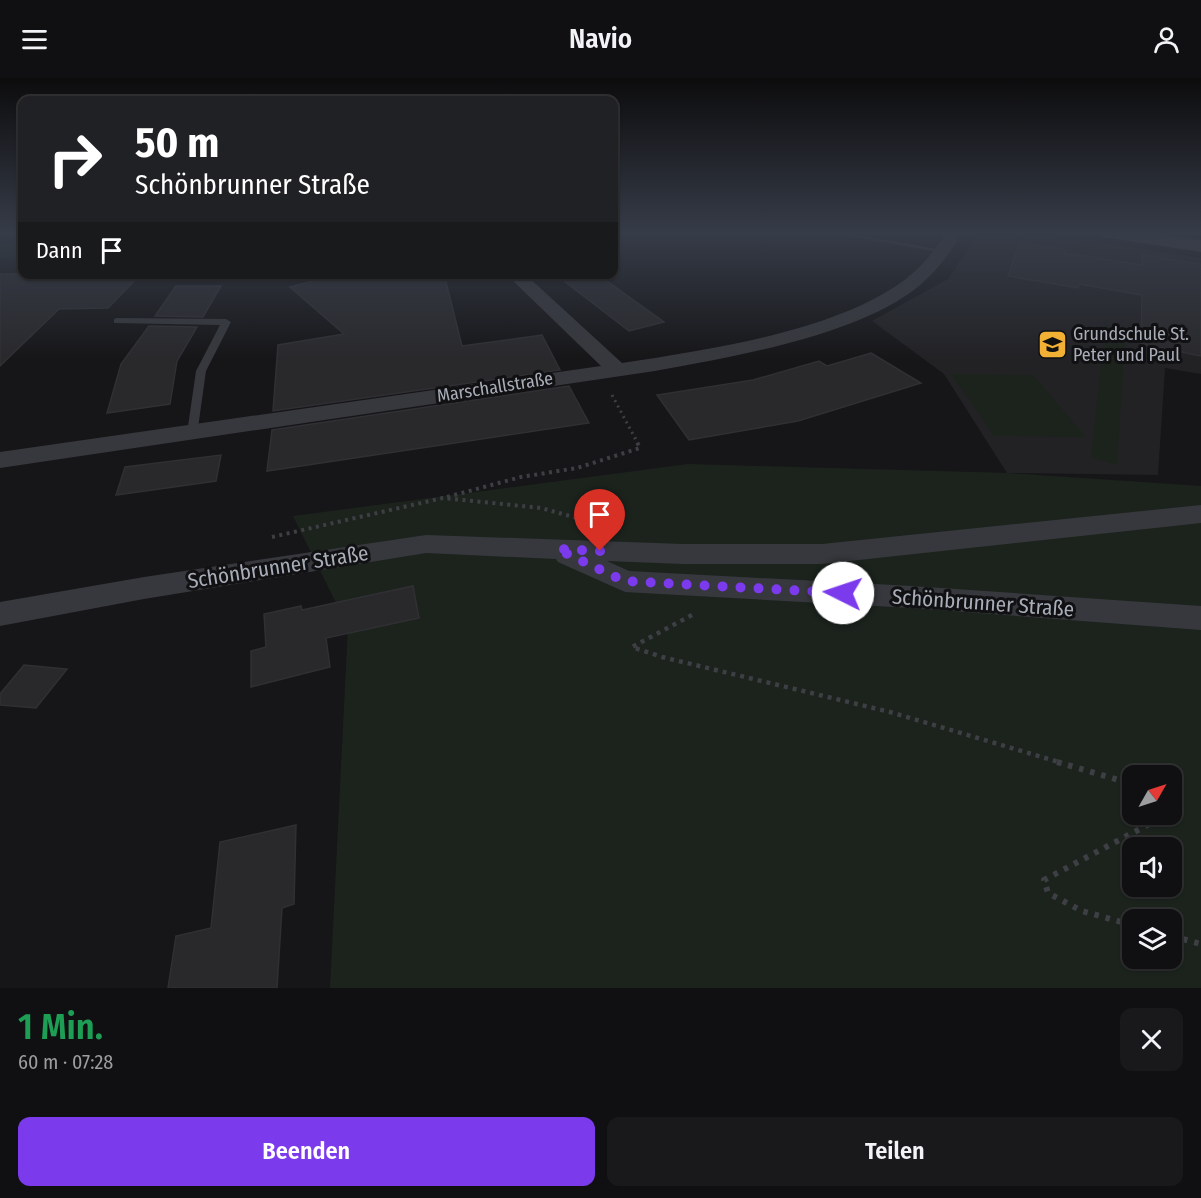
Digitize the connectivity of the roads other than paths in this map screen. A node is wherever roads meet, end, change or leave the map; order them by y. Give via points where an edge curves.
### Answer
1 (921, 275) edge
2 (519, 279) edge
3 (117, 321) dead end
4 (606, 371) junction
5 (193, 433) junction
6 (0, 460) edge
7 (1201, 514) edge
8 (557, 549) junction
9 (0, 614) edge
10 (1201, 618) edge

1 - 4 street, Marschallstraße via 880,302 828,323 749,345
2 - 4 street
3 - 5 lane via 226,322 201,371
4 - 5 street, Marschallstraße
5 - 6 street, Marschallstraße
7 - 8 street, Schönbrunner Straße via 822,554
8 - 9 street, Schönbrunner Straße via 426,544
8 - 10 street, Schönbrunner Straße via 624,581

